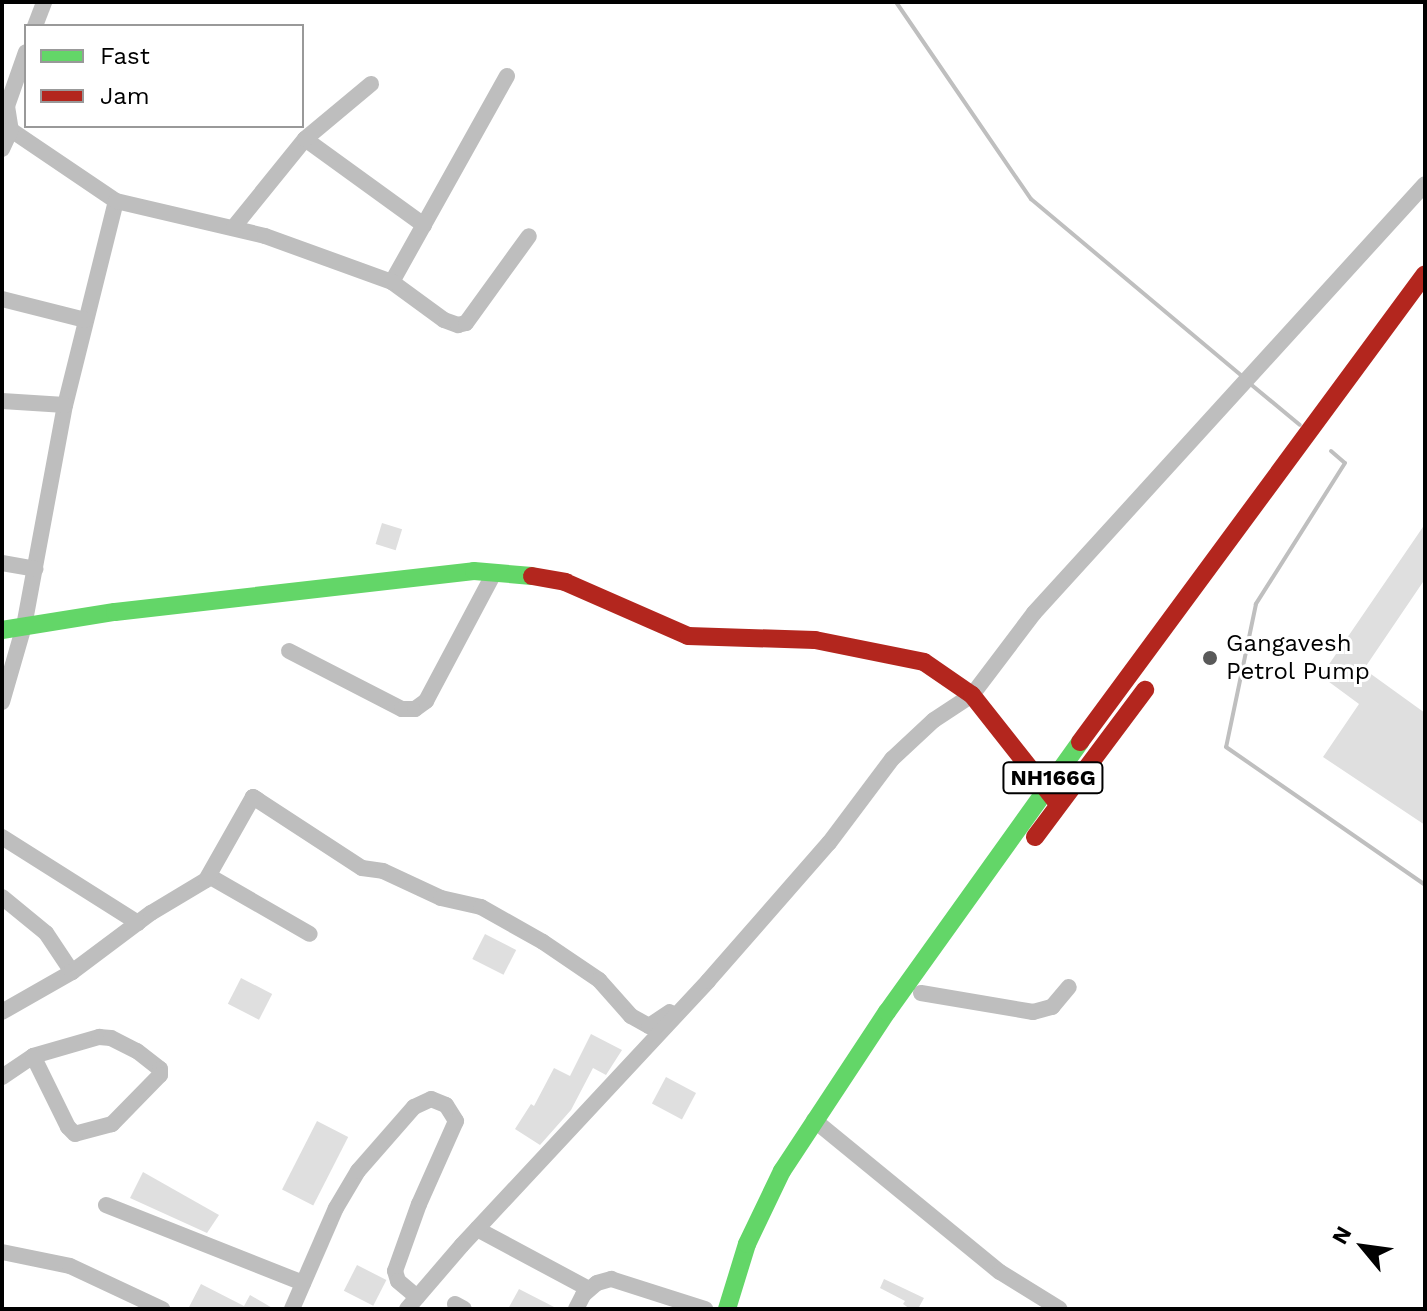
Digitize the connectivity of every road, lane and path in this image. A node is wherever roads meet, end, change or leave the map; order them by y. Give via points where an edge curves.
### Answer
1 (44, 2) edge
2 (36, 24) edge
3 (24, 57) edge
4 (507, 76) dead end
5 (371, 84) dead end
6 (5, 104) edge
7 (11, 130) junction
8 (305, 139) junction
9 (2, 149) edge
10 (1425, 184) edge
11 (116, 201) junction
12 (424, 225) junction
13 (233, 228) junction
14 (529, 236) dead end
15 (1425, 274) edge
16 (392, 282) junction
17 (2, 299) edge
18 (85, 320) junction
19 (2, 401) edge
20 (65, 405) junction
21 (2, 563) edge
22 (35, 569) junction
23 (494, 573) junction
24 (24, 626) junction
25 (2, 630) edge
26 (289, 651) dead end
27 (1154, 678) dead end
28 (972, 695) junction
29 (2, 702) edge
30 (1045, 789) junction
31 (1059, 804) junction
32 (2, 837) edge
33 (209, 876) junction
34 (2, 897) edge
35 (138, 923) junction
36 (310, 934) dead end
37 (72, 972) junction
38 (708, 981) junction
39 (1069, 987) dead end
40 (921, 993) junction
41 (2, 1012) edge
42 (33, 1056) junction
43 (2, 1077) edge
44 (821, 1125) junction
45 (106, 1205) dead end
46 (477, 1229) junction
47 (2, 1252) edge
48 (303, 1283) junction
49 (589, 1289) junction
50 (412, 1303) edge
51 (162, 1309) edge
52 (292, 1309) edge
53 (576, 1309) edge
54 (705, 1309) edge
55 (727, 1309) edge
56 (745, 1309) edge
57 (1060, 1309) edge

1 - 2 street
3 - 6 street
4 - 12 street
5 - 8 street
6 - 7 street
7 - 9 street
7 - 11 street
8 - 12 street
8 - 13 street
10 - 28 street via 1034,613
11 - 13 street
11 - 18 street
12 - 16 street
13 - 16 street
14 - 16 street via 466,323 444,320
15 - 30 main road, NH166G
17 - 18 street
18 - 20 street
19 - 20 street
20 - 22 street
21 - 22 street
22 - 24 street
23 - 24 main road via 474,571
23 - 26 street via 426,701 415,709 402,709
23 - 28 main road via 565,582 688,636 815,640 902,655 945,673
24 - 25 main road
24 - 29 street
27 - 31 main road, NH166G
28 - 30 main road
28 - 38 street via 934,720 892,759 829,843
30 - 31 main road
30 - 44 main road, NH166G via 934,943
31 - 40 main road, NH166G
32 - 35 street
33 - 35 street
33 - 36 street
33 - 38 street via 255,799 362,868 481,907 543,942 599,980 631,1016 649,1026
34 - 37 street via 46,933
35 - 37 street
37 - 41 street
38 - 46 street
39 - 40 street via 1052,1007 1033,1012
40 - 44 main road, NH166G
42 - 42 street via 75,1134 112,1124 160,1075 146,1057 111,1038
42 - 43 street
44 - 55 main road, NH166G via 770,1193
44 - 56 main road, NH166G
44 - 57 street via 1000,1272
45 - 48 street
46 - 49 street
46 - 50 street
47 - 51 street via 70,1266
48 - 50 street via 358,1171 414,1107 431,1099 446,1105 456,1121 395,1271
48 - 52 street
49 - 53 street
49 - 54 street via 611,1279

